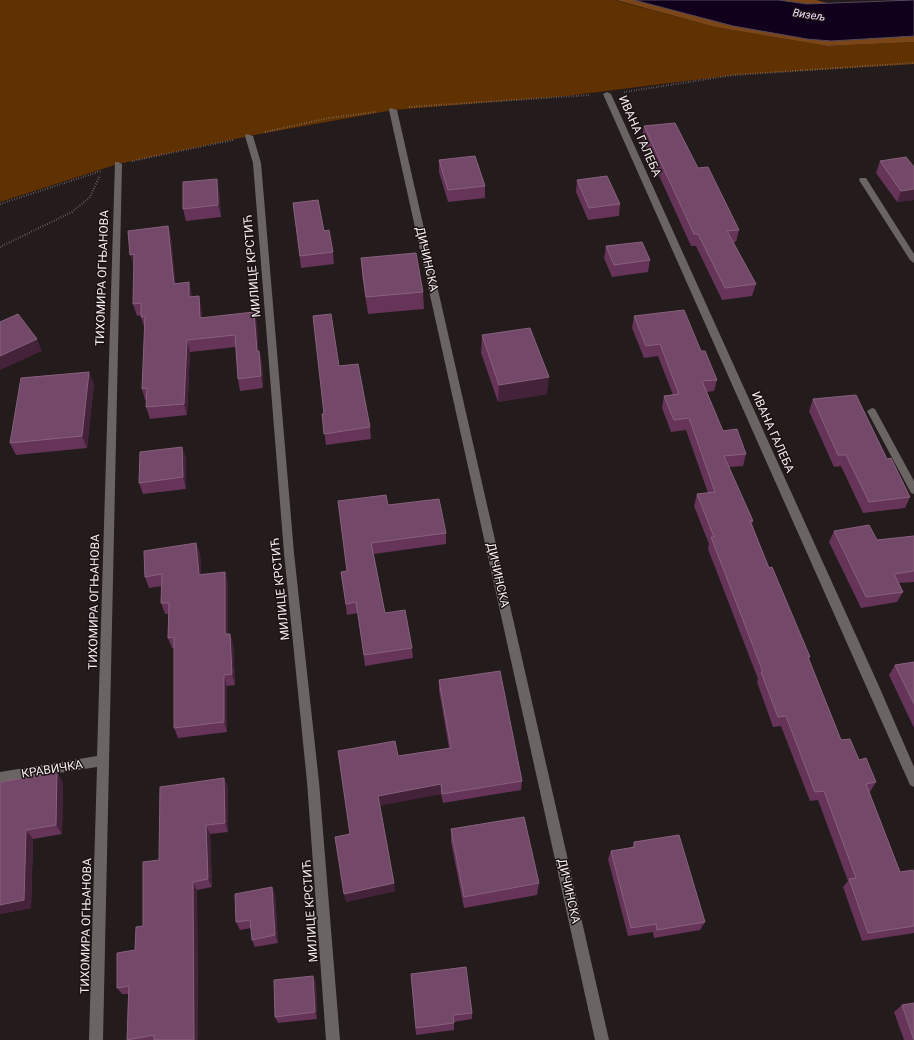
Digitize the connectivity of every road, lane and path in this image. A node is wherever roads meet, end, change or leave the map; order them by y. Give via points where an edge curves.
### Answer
1 (914, 63) edge
2 (607, 94) junction
3 (393, 110) junction
4 (248, 136) junction
5 (118, 164) junction
6 (102, 171) junction
7 (863, 180) dead end
8 (0, 204) edge
9 (0, 247) edge
10 (914, 260) edge
11 (872, 411) dead end
12 (914, 490) edge
13 (103, 761) junction
14 (0, 777) edge
15 (914, 781) edge
16 (96, 1040) edge
17 (333, 1040) edge
18 (602, 1040) edge

1 - 2 path via 734,75
2 - 3 path via 428,105
2 - 15 street, ИВАНА ГАЛЕБА
3 - 4 path via 329,118
3 - 18 street, ДИЧИНСКА
4 - 5 path
4 - 17 street, МИЛИЦЕ КРСТИЋ via 257,163 288,553 313,782
5 - 6 path
5 - 13 street, ТИХОМИРА ОГЊАНОВА
6 - 8 path
6 - 9 path via 90,197 72,212
7 - 10 street
11 - 12 street
13 - 14 street, КРАВИЧКА
13 - 16 street, ТИХОМИРА ОГЊАНОВА

